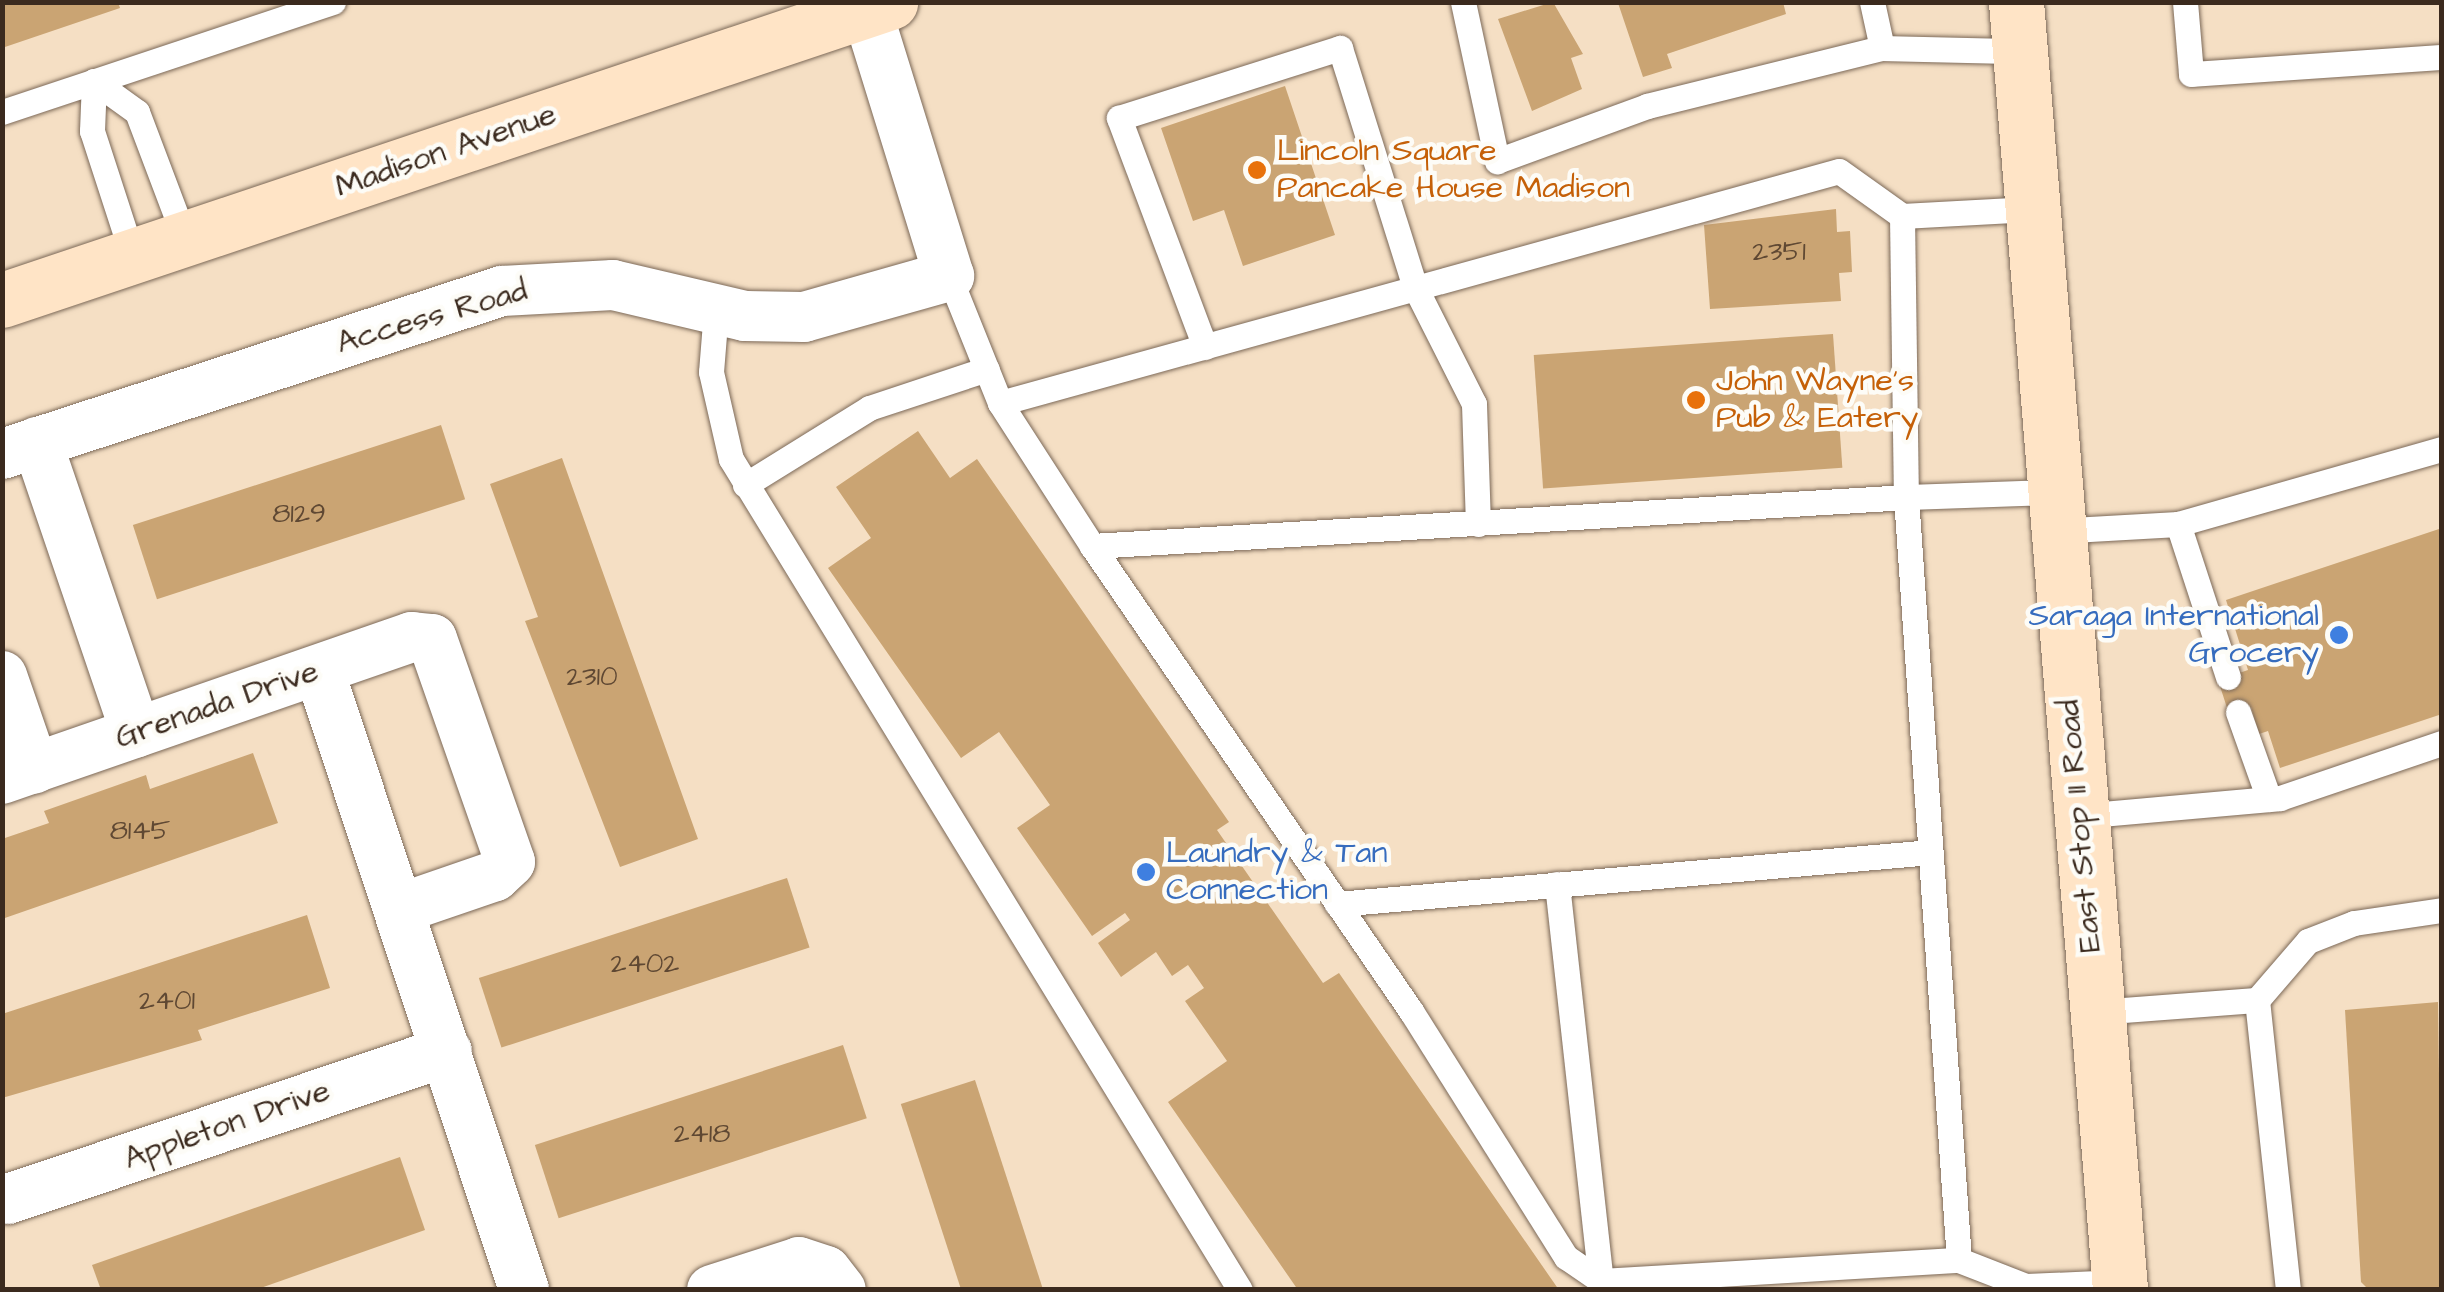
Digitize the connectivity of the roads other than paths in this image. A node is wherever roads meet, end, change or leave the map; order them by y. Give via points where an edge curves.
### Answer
1 (334, 2) edge
2 (1464, 2) edge
3 (1872, 2) edge
4 (2185, 2) edge
5 (874, 5) edge
6 (2017, 26) edge
7 (1882, 48) junction
8 (2442, 57) edge
9 (94, 81) junction
10 (2, 112) edge
11 (2031, 209) junction
12 (1902, 216) junction
13 (185, 240) junction
14 (133, 256) junction
15 (949, 276) junction
16 (1416, 287) junction
17 (2, 300) edge
18 (716, 310) junction
19 (1205, 347) junction
20 (987, 368) junction
21 (1000, 403) junction
22 (20, 448) edge
23 (2442, 449) edge
24 (746, 485) junction
25 (1906, 497) junction
26 (2052, 511) junction
27 (1478, 524) junction
28 (2178, 524) junction
29 (1092, 546) junction
30 (319, 670) junction
31 (2, 676) edge
32 (2228, 677) dead end
33 (2238, 712) dead end
34 (136, 734) junction
35 (2442, 742) edge
36 (18, 774) edge
37 (2269, 799) junction
38 (2079, 816) junction
39 (1930, 852) junction
40 (1558, 884) junction
41 (1338, 904) junction
42 (399, 909) junction
43 (2442, 910) edge
44 (2258, 1000) junction
45 (2096, 1012) junction
46 (447, 1051) junction
47 (8, 1199) dead end
48 (1959, 1260) junction
49 (1601, 1281) junction
50 (2120, 1286) edge
51 (524, 1290) edge
52 (712, 1290) edge
53 (841, 1290) edge
54 (1240, 1290) edge
55 (2288, 1290) edge

1 - 9 lane
2 - 7 lane via 1497,161 1647,106
3 - 7 lane
4 - 8 lane via 2191,74
5 - 13 main road, Madison Avenue
5 - 15 street
6 - 7 lane
6 - 11 main road, East Stop 11 Road
9 - 10 lane
9 - 13 lane via 137,112
9 - 14 lane via 92,132
11 - 12 lane
11 - 26 main road, East Stop 11 Road
12 - 16 lane via 1839,171
12 - 25 lane
13 - 14 main road, Madison Avenue
14 - 17 main road, Madison Avenue
15 - 18 street, Access Road via 821,316
15 - 20 lane
16 - 19 lane
16 - 19 lane via 1340,48 1119,118
16 - 27 lane via 1474,404
18 - 22 street, Access Road via 613,285 502,291
18 - 24 lane via 717,420
19 - 21 lane
20 - 21 lane
20 - 24 lane via 869,408
21 - 29 lane
22 - 34 street
23 - 28 lane
24 - 54 lane
25 - 26 lane
25 - 27 lane
25 - 39 lane
26 - 28 lane
26 - 38 main road, East Stop 11 Road
27 - 29 lane
28 - 32 lane
29 - 41 lane
30 - 34 street, Grenada Drive
30 - 42 street
30 - 42 street, Grenada Drive via 432,639 510,862 495,876
31 - 36 street
33 - 37 lane
34 - 36 street, Grenada Drive
35 - 37 lane
37 - 38 lane
38 - 45 main road, East Stop 11 Road
39 - 40 lane
39 - 48 lane
40 - 41 lane
40 - 49 lane
41 - 49 lane via 1566,1257
42 - 46 street
43 - 44 lane via 2308,941
44 - 45 lane
44 - 55 lane
45 - 50 main road, East Stop 11 Road
46 - 47 street, Appleton Drive
46 - 51 street
48 - 49 lane
48 - 50 lane via 2026,1286
52 - 53 street via 799,1262 826,1270

